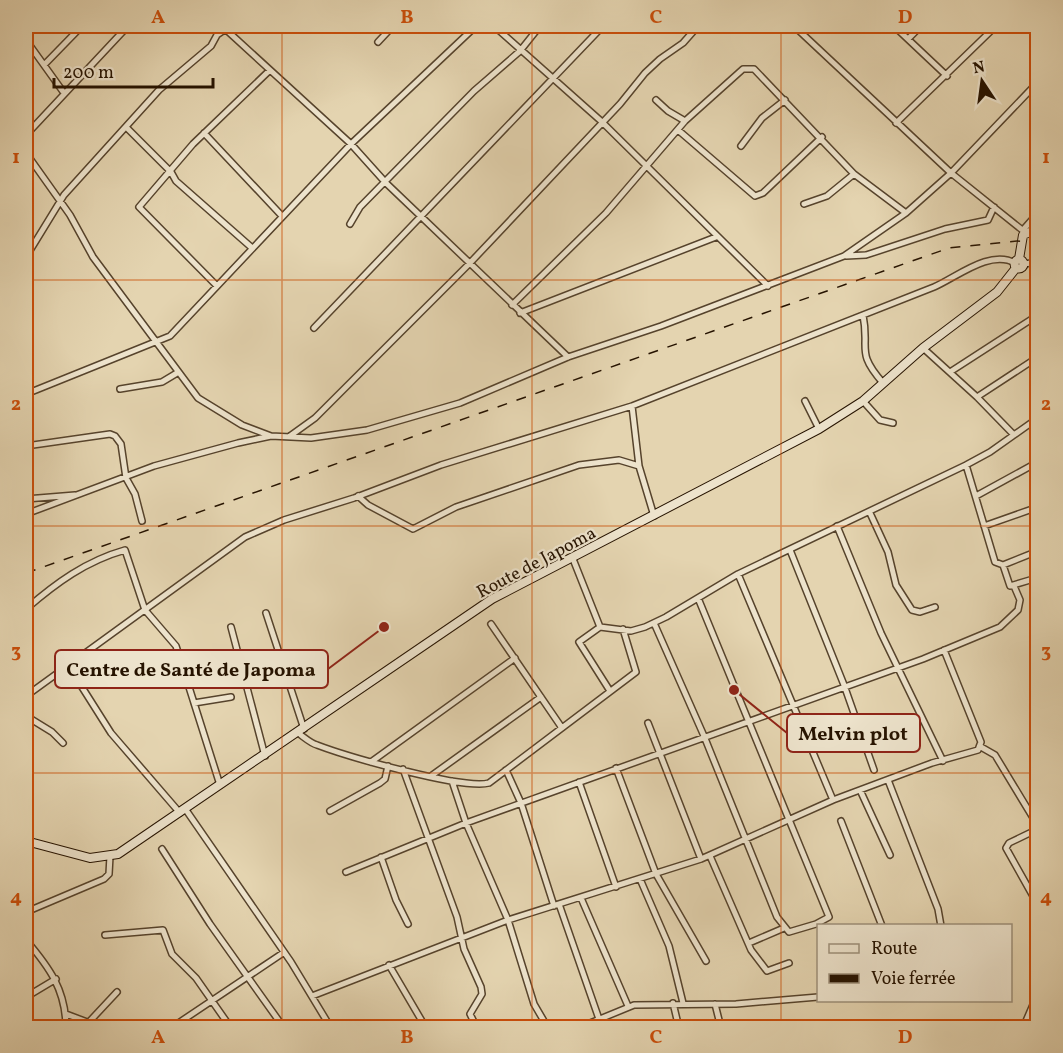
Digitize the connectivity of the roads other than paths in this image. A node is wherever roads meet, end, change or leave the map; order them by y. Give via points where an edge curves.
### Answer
1 (82, 26) edge
2 (128, 26) edge
3 (294, 26) edge
4 (310, 26) edge
5 (393, 26) edge
6 (476, 26) edge
7 (494, 26) edge
8 (540, 26) edge
9 (603, 26) edge
10 (698, 26) edge
11 (794, 26) edge
12 (894, 26) edge
13 (921, 26) edge
14 (996, 26) edge
15 (226, 27) edge
16 (908, 39) junction
17 (26, 40) edge
18 (378, 42) dead end
19 (520, 51) junction
20 (44, 65) junction
21 (270, 70) junction
22 (947, 76) junction
23 (551, 78) junction
24 (1038, 82) edge
25 (64, 93) junction
26 (656, 100) dead end
27 (785, 100) junction
28 (685, 121) junction
29 (601, 122) junction
30 (896, 123) junction
31 (127, 128) junction
32 (678, 130) junction
33 (204, 133) junction
34 (26, 135) edge
35 (822, 136) junction
36 (351, 144) junction
37 (741, 146) dead end
38 (26, 153) edge
39 (647, 167) junction
40 (171, 172) junction
41 (951, 173) junction
42 (854, 174) junction
43 (386, 183) junction
44 (60, 200) junction
45 (804, 204) dead end
46 (994, 207) junction
47 (906, 213) junction
48 (1038, 213) edge
49 (282, 216) junction
50 (420, 216) junction
51 (350, 224) dead end
52 (1024, 231) junction
53 (1038, 232) edge
54 (716, 237) junction
55 (251, 247) junction
56 (844, 256) junction
57 (26, 257) edge
58 (1038, 262) edge
59 (1018, 263) junction
60 (469, 264) junction
61 (217, 286) junction
62 (768, 286) junction
63 (512, 305) junction
64 (519, 313) junction
65 (863, 315) junction
66 (1038, 315) edge
67 (314, 328) dead end
68 (155, 343) junction
69 (922, 348) junction
70 (568, 357) junction
71 (1038, 357) edge
72 (950, 372) junction
73 (177, 373) junction
74 (883, 383) junction
75 (120, 389) dead end
76 (26, 394) edge
77 (977, 397) junction
78 (864, 400) junction
79 (805, 401) dead end
80 (632, 406) junction
81 (1038, 418) edge
82 (893, 423) dead end
83 (819, 429) junction
84 (1014, 435) junction
85 (271, 436) junction
86 (289, 436) junction
87 (26, 446) edge
88 (1038, 462) edge
89 (966, 465) junction
90 (639, 466) junction
91 (126, 478) junction
92 (77, 496) junction
93 (358, 496) junction
94 (976, 496) junction
95 (26, 499) edge
96 (1038, 507) edge
97 (870, 513) junction
98 (26, 514) edge
99 (654, 517) junction
100 (142, 521) dead end
101 (837, 526) junction
102 (984, 526) junction
103 (790, 550) junction
104 (1038, 551) edge
105 (573, 559) junction
106 (1003, 565) junction
107 (738, 574) junction
108 (1038, 582) edge
109 (1014, 586) junction
110 (698, 598) junction
111 (935, 607) dead end
112 (26, 609) edge
113 (145, 610) junction
114 (266, 613) dead end
115 (654, 623) junction
116 (491, 624) dead end
117 (231, 627) dead end
118 (600, 627) junction
119 (623, 629) junction
120 (944, 650) junction
121 (515, 658) junction
122 (68, 665) junction
123 (899, 667) junction
124 (844, 685) junction
125 (610, 692) junction
126 (26, 696) edge
127 (231, 697) dead end
128 (541, 697) junction
129 (194, 703) junction
130 (791, 704) junction
131 (26, 716) edge
132 (748, 720) junction
133 (648, 723) dead end
134 (562, 728) junction
135 (301, 731) junction
136 (704, 736) junction
137 (63, 743) dead end
138 (981, 747) junction
139 (659, 754) junction
140 (265, 756) junction
141 (942, 761) junction
142 (371, 762) junction
143 (388, 766) junction
144 (615, 768) junction
145 (403, 769) junction
146 (506, 770) junction
147 (874, 770) dead end
148 (431, 776) junction
149 (888, 780) junction
150 (452, 781) junction
151 (579, 782) junction
152 (221, 786) junction
153 (860, 790) junction
154 (833, 800) junction
155 (521, 803) junction
156 (183, 811) junction
157 (330, 811) dead end
158 (790, 820) junction
159 (841, 821) dead end
160 (466, 823) junction
161 (1038, 828) edge
162 (428, 837) junction
163 (744, 839) junction
164 (26, 840) edge
165 (162, 849) dead end
166 (710, 855) junction
167 (890, 855) dead end
168 (110, 856) junction
169 (381, 857) junction
170 (701, 859) junction
171 (346, 872) dead end
172 (656, 874) junction
173 (640, 879) junction
174 (616, 887) junction
175 (581, 898) junction
176 (557, 905) junction
177 (1038, 905) edge
178 (26, 912) edge
179 (508, 920) junction
180 (408, 924) dead end
181 (881, 924) edge
182 (941, 924) edge
183 (784, 928) junction
184 (105, 935) dead end
185 (26, 940) edge
186 (462, 940) junction
187 (749, 943) junction
188 (283, 953) junction
189 (706, 961) dead end
190 (789, 963) dead end
191 (389, 965) junction
192 (248, 976) junction
193 (56, 979) junction
194 (117, 992) dead end
195 (1038, 993) edge
196 (312, 996) junction
197 (26, 997) edge
198 (817, 998) edge
199 (211, 1000) junction
200 (673, 1003) junction
201 (683, 1003) junction
202 (715, 1004) junction
203 (628, 1006) junction
204 (66, 1014) junction
205 (599, 1019) junction
206 (89, 1022) junction
207 (545, 1026) edge
208 (66, 1028) edge
209 (103, 1028) edge
210 (171, 1028) edge
211 (231, 1028) edge
212 (284, 1028) edge
213 (331, 1028) edge
214 (426, 1028) edge
215 (477, 1028) edge
216 (578, 1028) edge
217 (604, 1028) edge
218 (679, 1028) edge
219 (721, 1028) edge
220 (1023, 1028) edge

1 - 20 street
2 - 25 street
3 - 4 street
5 - 18 street
6 - 36 street
7 - 19 street
8 - 19 street
9 - 23 street
10 - 29 street via 652,66
11 - 30 street
12 - 16 street
13 - 16 street
14 - 22 street
15 - 21 street
15 - 31 street via 211,46 159,90
16 - 22 street
17 - 20 street
19 - 23 street
19 - 43 street via 474,91
20 - 25 street
21 - 33 street
21 - 36 street
22 - 30 street
23 - 29 street
23 - 50 street
24 - 41 street
25 - 34 street
26 - 28 street
27 - 28 street via 750,68 743,69
27 - 35 street
27 - 37 street via 762,118
28 - 32 street
29 - 39 street
29 - 60 street
30 - 41 street
31 - 40 street
31 - 44 street
32 - 35 street via 755,196 763,193
32 - 39 street
33 - 40 street
33 - 49 street
35 - 42 street
36 - 43 street
36 - 49 street
38 - 44 street
39 - 54 street
39 - 63 street
40 - 55 street via 176,181
40 - 61 street via 140,209
41 - 46 street
41 - 47 street
42 - 45 street via 827,196
42 - 47 street
43 - 50 street
43 - 51 street via 360,207
44 - 57 street
44 - 68 street via 93,257
46 - 52 street
46 - 56 street via 991,217 978,223 945,229 866,255
47 - 56 street
48 - 52 street
49 - 55 street
50 - 60 street
50 - 67 street
52 - 53 street
52 - 59 street, Route de Japoma
54 - 62 street
54 - 64 street
55 - 61 street
56 - 62 street
58 - 59 street
59 - 65 street via 999,258 979,264
59 - 69 street, Route de Japoma via 997,292
60 - 63 street
60 - 86 street via 315,418
61 - 68 street via 170,336
62 - 70 street
63 - 64 street
64 - 70 street
65 - 74 street via 865,360
65 - 80 street
66 - 72 street
68 - 73 street
68 - 76 street
69 - 72 street
69 - 74 street, Route de Japoma
70 - 86 street via 460,403 402,421 325,437
71 - 77 street
72 - 77 street
73 - 75 street via 162,382
73 - 85 street via 204,404
74 - 78 street, Route de Japoma
77 - 84 street
78 - 82 street via 880,420
78 - 83 street, Route de Japoma
79 - 83 street
80 - 90 street
80 - 93 street via 463,458
81 - 84 street
83 - 99 street, Route de Japoma
84 - 89 street
85 - 86 street
85 - 91 street via 159,465
87 - 91 street via 112,434 121,444
88 - 94 street
89 - 94 street
89 - 97 street
90 - 93 street via 619,460 579,465 456,507 413,529 368,506
90 - 99 street
91 - 92 street
91 - 100 street
92 - 95 street
92 - 98 street
93 - 113 street via 294,516 245,537
94 - 102 street
96 - 102 street
97 - 101 street
97 - 111 street via 888,552 896,585 912,610 920,612
99 - 105 street, Route de Japoma
101 - 103 street
101 - 123 street
102 - 106 street via 995,562
103 - 107 street
103 - 124 street
104 - 106 street
105 - 118 street
105 - 135 street, Route de Japoma via 492,599
106 - 109 street via 1009,584
107 - 110 street
107 - 130 street
108 - 109 street via 1030,580
109 - 120 street via 1020,600 1018,610 1000,627
110 - 115 street
110 - 132 street
112 - 113 street via 48,589 90,562 125,550
113 - 122 street
113 - 129 street via 176,646
114 - 135 street
115 - 119 street via 631,631
115 - 136 street
116 - 121 street
117 - 140 street
118 - 119 street
118 - 125 street via 579,642
119 - 125 street via 636,672
120 - 123 street
120 - 138 street
121 - 128 street
121 - 142 street
122 - 126 street
122 - 156 street via 111,733
123 - 124 street
123 - 141 street
124 - 130 street
124 - 147 street
125 - 134 street
127 - 129 street
128 - 134 street
128 - 148 street
129 - 152 street
130 - 132 street
130 - 154 street
131 - 137 street
132 - 136 street
132 - 158 street
133 - 139 street
134 - 146 street
135 - 140 street, Route de Japoma
135 - 142 street via 315,745
136 - 139 street
136 - 163 street
138 - 141 street
138 - 161 street via 995,755
139 - 144 street
139 - 170 street
140 - 152 street, Route de Japoma
141 - 149 street
142 - 143 street
143 - 145 street
143 - 157 street via 380,783
144 - 151 street
144 - 172 street
145 - 148 street
145 - 162 street
146 - 150 street via 483,785
146 - 155 street
148 - 150 street
149 - 153 street
149 - 182 street
150 - 160 street
151 - 155 street
151 - 174 street
152 - 156 street, Route de Japoma
153 - 154 street
153 - 167 street
154 - 158 street
155 - 160 street
155 - 176 street
156 - 168 street, Route de Japoma
156 - 188 street
158 - 163 street
158 - 183 street via 829,917 797,931
159 - 181 street
160 - 162 street
160 - 179 street
161 - 177 street via 1006,848
162 - 169 street
162 - 186 street
163 - 166 street
163 - 183 street
164 - 168 street via 80,856
165 - 192 street
166 - 170 street
166 - 187 street
168 - 178 street via 110,874 104,879
169 - 171 street
169 - 180 street
170 - 172 street
172 - 173 street
172 - 189 street
173 - 174 street
173 - 201 street via 669,946
174 - 175 street
175 - 176 street
175 - 203 street
176 - 179 street
176 - 205 street
179 - 186 street
179 - 207 street via 534,1004
183 - 187 street
184 - 199 street via 163,930 172,954
185 - 193 street
186 - 191 street
186 - 215 street via 481,987 482,994 470,1014
187 - 190 street via 766,971
188 - 192 street
188 - 196 street
191 - 196 street
191 - 214 street
192 - 199 street
192 - 212 street
193 - 197 street
193 - 204 street
194 - 206 street
195 - 220 street
196 - 213 street
198 - 202 street
199 - 210 street
199 - 211 street
200 - 201 street
200 - 203 street
200 - 218 street
201 - 202 street
202 - 219 street
203 - 205 street
204 - 206 street
204 - 208 street
205 - 216 street
205 - 217 street
206 - 209 street

